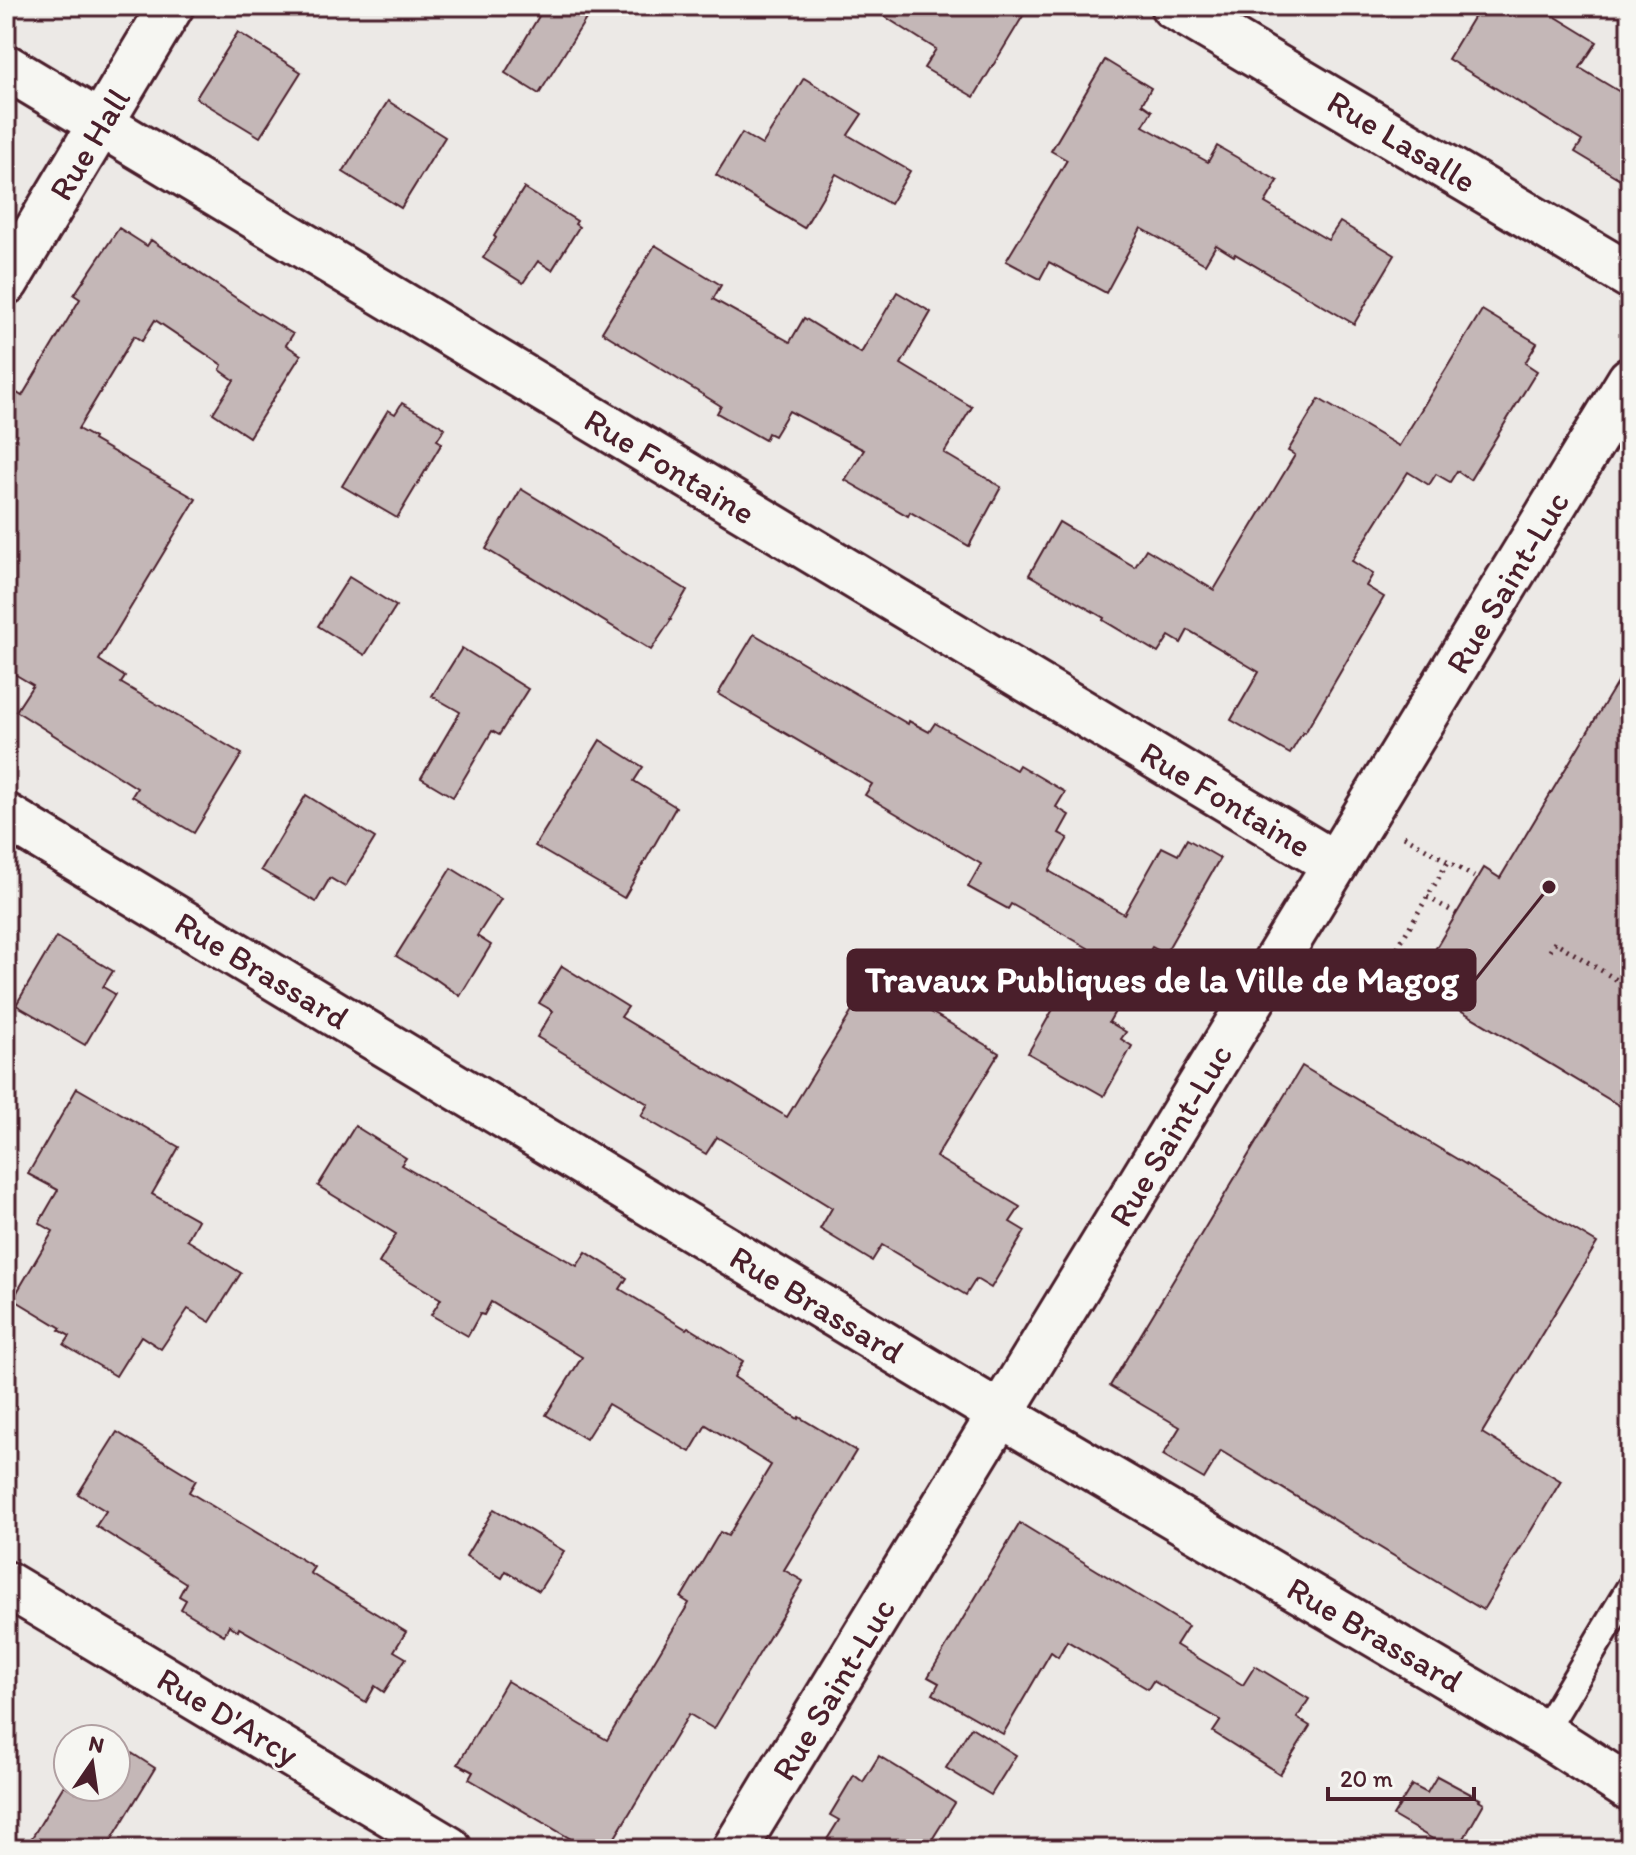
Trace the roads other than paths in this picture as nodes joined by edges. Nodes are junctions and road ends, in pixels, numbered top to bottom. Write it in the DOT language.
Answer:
graph roads {
  1 [pos="171,6"];
  2 [pos="1173,6"];
  3 [pos="6,67"];
  4 [pos="101,124"];
  5 [pos="1630,276"];
  6 [pos="6,282"];
  7 [pos="1630,380"];
  8 [pos="6,816"];
  9 [pos="1335,864"];
  10 [pos="1000,1414"];
  11 [pos="6,1584"];
  12 [pos="1630,1588"];
  13 [pos="1543,1733"];
  14 [pos="1630,1789"];
  15 [pos="449,1849"];
  16 [pos="735,1849"];
  1 -- 4 [label="street, Rue Hall"];
  2 -- 5 [label="street, Rue Lasalle"];
  3 -- 4 [label="street, Rue Fontaine"];
  4 -- 6 [label="street, Rue Hall"];
  4 -- 9 [label="street, Rue Fontaine"];
  7 -- 9 [label="street, Rue Saint-Luc"];
  8 -- 10 [label="street, Rue Brassard"];
  9 -- 10 [label="street, Rue Saint-Luc"];
  10 -- 13 [label="street, Rue Brassard"];
  10 -- 16 [label="street, Rue Saint-Luc"];
  11 -- 15 [label="street, Rue D'Arcy"];
  12 -- 13 [label="lane"];
  13 -- 14 [label="street, Rue Brassard"];
}
